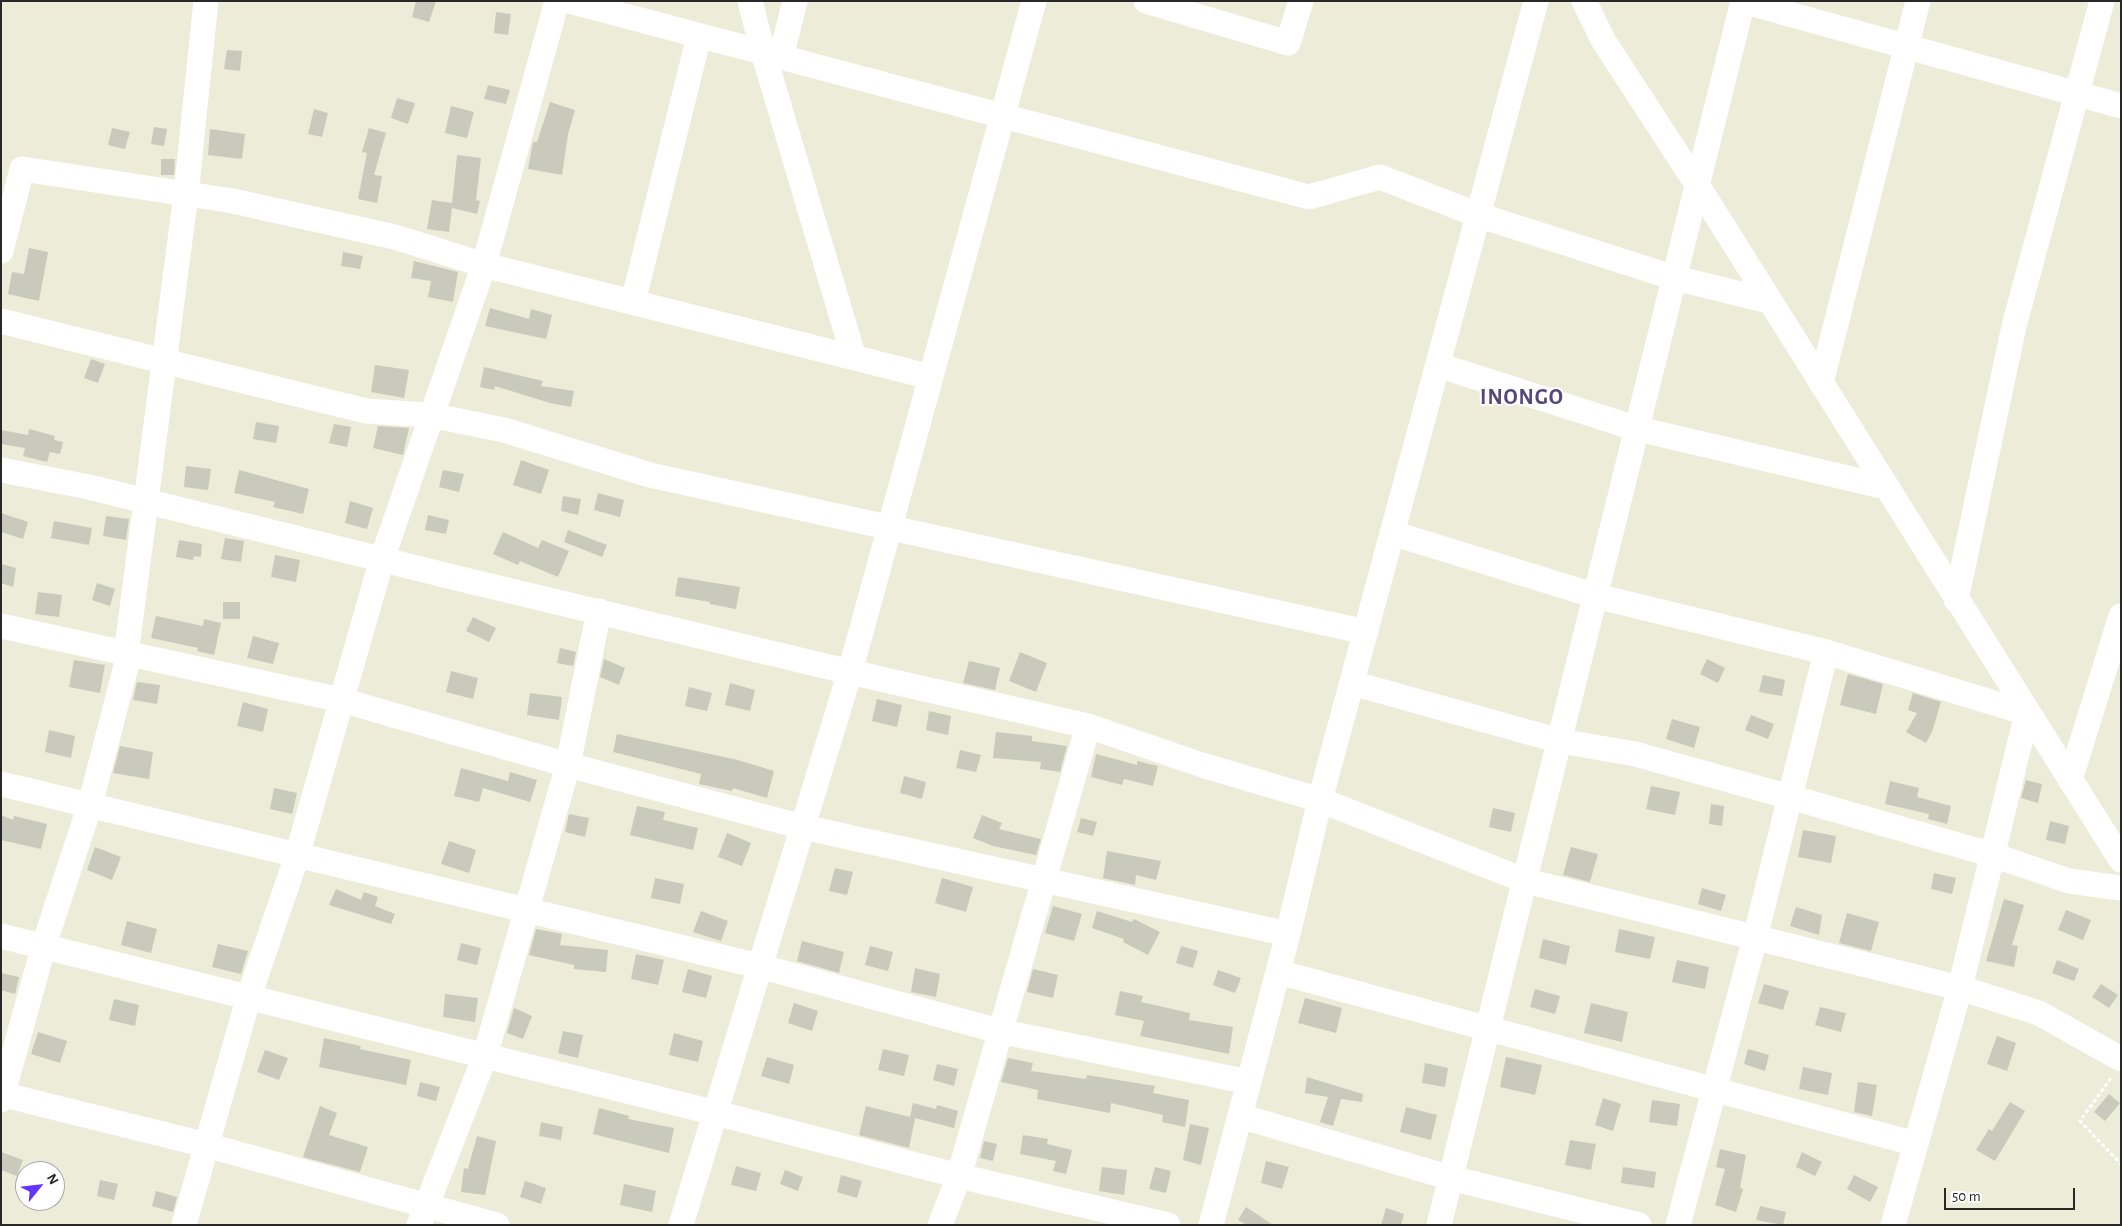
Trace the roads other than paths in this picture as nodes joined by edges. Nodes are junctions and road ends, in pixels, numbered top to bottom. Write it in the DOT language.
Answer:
graph roads {
  1 [pos="206,1"];
  2 [pos="556,1"];
  3 [pos="569,1"];
  4 [pos="750,1"];
  5 [pos="795,1"];
  6 [pos="1034,1"];
  7 [pos="1146,1"];
  8 [pos="1301,1"];
  9 [pos="1536,1"];
  10 [pos="1584,1"];
  11 [pos="1743,1"];
  12 [pos="1918,1"];
  13 [pos="2102,1"];
  14 [pos="699,36"];
  15 [pos="1907,45"];
  16 [pos="772,55"];
  17 [pos="2077,94"];
  18 [pos="2121,106"];
  19 [pos="1003,116"];
  20 [pos="1698,186"];
  21 [pos="186,194"];
  22 [pos="1478,215"];
  23 [pos="1,251"];
  24 [pos="484,265"];
  25 [pos="1675,278"];
  26 [pos="1769,301"];
  27 [pos="633,302"];
  28 [pos="1,321"];
  29 [pos="854,358"];
  30 [pos="162,361"];
  31 [pos="1438,365"];
  32 [pos="931,377"];
  33 [pos="1820,382"];
  34 [pos="430,415"];
  35 [pos="1638,429"];
  36 [pos="1,470"];
  37 [pos="1886,488"];
  38 [pos="147,501"];
  39 [pos="890,526"];
  40 [pos="1392,533"];
  41 [pos="382,558"];
  42 [pos="1596,596"];
  43 [pos="1956,600"];
  44 [pos="599,611"];
  45 [pos="2121,616"];
  46 [pos="1,626"];
  47 [pos="1366,632"];
  48 [pos="1826,652"];
  49 [pos="127,655"];
  50 [pos="850,672"];
  51 [pos="1352,683"];
  52 [pos="341,700"];
  53 [pos="2027,713"];
  54 [pos="1088,726"];
  55 [pos="1560,741"];
  56 [pos="568,765"];
  57 [pos="2070,780"];
  58 [pos="1,784"];
  59 [pos="1790,797"];
  60 [pos="1320,800"];
  61 [pos="90,805"];
  62 [pos="804,827"];
  63 [pos="1993,855"];
  64 [pos="297,856"];
  65 [pos="2121,860"];
  66 [pos="1043,878"];
  67 [pos="1526,881"];
  68 [pos="2121,888"];
  69 [pos="526,910"];
  70 [pos="1288,934"];
  71 [pos="1,936"];
  72 [pos="1756,938"];
  73 [pos="44,945"];
  74 [pos="760,966"];
  75 [pos="1278,972"];
  76 [pos="1960,988"];
  77 [pos="249,996"];
  78 [pos="1488,1030"];
  79 [pos="998,1031"];
  80 [pos="485,1056"];
  81 [pos="2118,1066"];
  82 [pos="1249,1082"];
  83 [pos="1714,1091"];
  84 [pos="2,1096"];
  85 [pos="716,1113"];
  86 [pos="1240,1116"];
  87 [pos="1916,1144"];
  88 [pos="206,1145"];
  89 [pos="959,1176"];
  90 [pos="1451,1178"];
  91 [pos="422,1215"];
  92 [pos="184,1225"];
  93 [pos="497,1225"];
  94 [pos="681,1225"];
  95 [pos="940,1225"];
  96 [pos="1168,1225"];
  97 [pos="1211,1225"];
  98 [pos="1439,1225"];
  99 [pos="1639,1225"];
  100 [pos="1678,1225"];
  101 [pos="1893,1225"];
  1 -- 21 [label="street"];
  2 -- 24 [label="street"];
  3 -- 14 [label="street"];
  4 -- 16 [label="street"];
  5 -- 16 [label="street"];
  6 -- 19 [label="street"];
  7 -- 8 [label="street"];
  9 -- 22 [label="street"];
  10 -- 20 [label="street"];
  11 -- 15 [label="street"];
  11 -- 20 [label="street"];
  12 -- 15 [label="street"];
  13 -- 17 [label="street"];
  14 -- 16 [label="street"];
  14 -- 27 [label="street"];
  15 -- 17 [label="street"];
  15 -- 33 [label="street"];
  16 -- 19 [label="street"];
  16 -- 29 [label="street"];
  17 -- 18 [label="street"];
  17 -- 43 [label="street"];
  19 -- 22 [label="street"];
  19 -- 32 [label="street"];
  20 -- 25 [label="street"];
  20 -- 26 [label="street"];
  21 -- 23 [label="street"];
  21 -- 24 [label="street"];
  21 -- 30 [label="street"];
  22 -- 25 [label="street"];
  22 -- 31 [label="street"];
  24 -- 27 [label="street"];
  24 -- 34 [label="street"];
  25 -- 26 [label="street"];
  25 -- 35 [label="street"];
  26 -- 33 [label="street"];
  27 -- 29 [label="street"];
  28 -- 30 [label="street"];
  29 -- 32 [label="street"];
  30 -- 34 [label="street"];
  30 -- 38 [label="street"];
  31 -- 35 [label="street"];
  31 -- 40 [label="street"];
  32 -- 39 [label="street"];
  33 -- 37 [label="street"];
  34 -- 39 [label="street"];
  34 -- 41 [label="street"];
  35 -- 37 [label="street"];
  35 -- 42 [label="street"];
  36 -- 38 [label="street"];
  37 -- 43 [label="street"];
  38 -- 41 [label="street"];
  38 -- 49 [label="street"];
  39 -- 47 [label="street"];
  39 -- 50 [label="street"];
  40 -- 42 [label="street"];
  40 -- 47 [label="street"];
  41 -- 44 [label="street"];
  41 -- 52 [label="street"];
  42 -- 48 [label="street"];
  42 -- 55 [label="street"];
  43 -- 53 [label="street"];
  44 -- 50 [label="street"];
  44 -- 56 [label="street"];
  45 -- 57 [label="street"];
  46 -- 49 [label="street"];
  47 -- 51 [label="street"];
  48 -- 53 [label="street"];
  48 -- 59 [label="street"];
  49 -- 52 [label="street"];
  49 -- 61 [label="street"];
  50 -- 54 [label="street"];
  50 -- 62 [label="street"];
  51 -- 55 [label="street"];
  51 -- 60 [label="street"];
  52 -- 56 [label="street"];
  52 -- 64 [label="street"];
  53 -- 57 [label="street"];
  53 -- 63 [label="street"];
  54 -- 60 [label="street"];
  54 -- 66 [label="street"];
  55 -- 59 [label="street"];
  55 -- 67 [label="street"];
  56 -- 62 [label="street"];
  56 -- 69 [label="street"];
  57 -- 65 [label="street"];
  58 -- 61 [label="street"];
  59 -- 63 [label="street"];
  59 -- 72 [label="street"];
  60 -- 67 [label="street"];
  60 -- 70 [label="street"];
  61 -- 64 [label="street"];
  61 -- 73 [label="street"];
  62 -- 66 [label="street"];
  62 -- 74 [label="street"];
  63 -- 68 [label="street"];
  63 -- 76 [label="street"];
  64 -- 69 [label="street"];
  64 -- 77 [label="street"];
  66 -- 70 [label="street"];
  66 -- 79 [label="street"];
  67 -- 72 [label="street"];
  67 -- 78 [label="street"];
  69 -- 74 [label="street"];
  69 -- 80 [label="street"];
  70 -- 75 [label="street"];
  71 -- 73 [label="street"];
  72 -- 76 [label="street"];
  72 -- 83 [label="street"];
  73 -- 77 [label="street"];
  73 -- 84 [label="street"];
  74 -- 79 [label="street"];
  74 -- 85 [label="street"];
  75 -- 78 [label="street"];
  75 -- 82 [label="street"];
  76 -- 81 [label="street"];
  76 -- 87 [label="street"];
  77 -- 80 [label="street"];
  77 -- 88 [label="street"];
  78 -- 83 [label="street"];
  78 -- 90 [label="street"];
  79 -- 82 [label="street"];
  79 -- 89 [label="street"];
  80 -- 85 [label="street"];
  80 -- 91 [label="street"];
  82 -- 86 [label="street"];
  83 -- 87 [label="street"];
  83 -- 100 [label="street"];
  84 -- 88 [label="street"];
  85 -- 89 [label="street"];
  85 -- 94 [label="street"];
  86 -- 90 [label="street"];
  86 -- 97 [label="street"];
  87 -- 101 [label="street"];
  88 -- 91 [label="street"];
  88 -- 92 [label="street"];
  89 -- 95 [label="street"];
  89 -- 96 [label="street"];
  90 -- 98 [label="street"];
  90 -- 99 [label="street"];
  91 -- 93 [label="street"];
}
